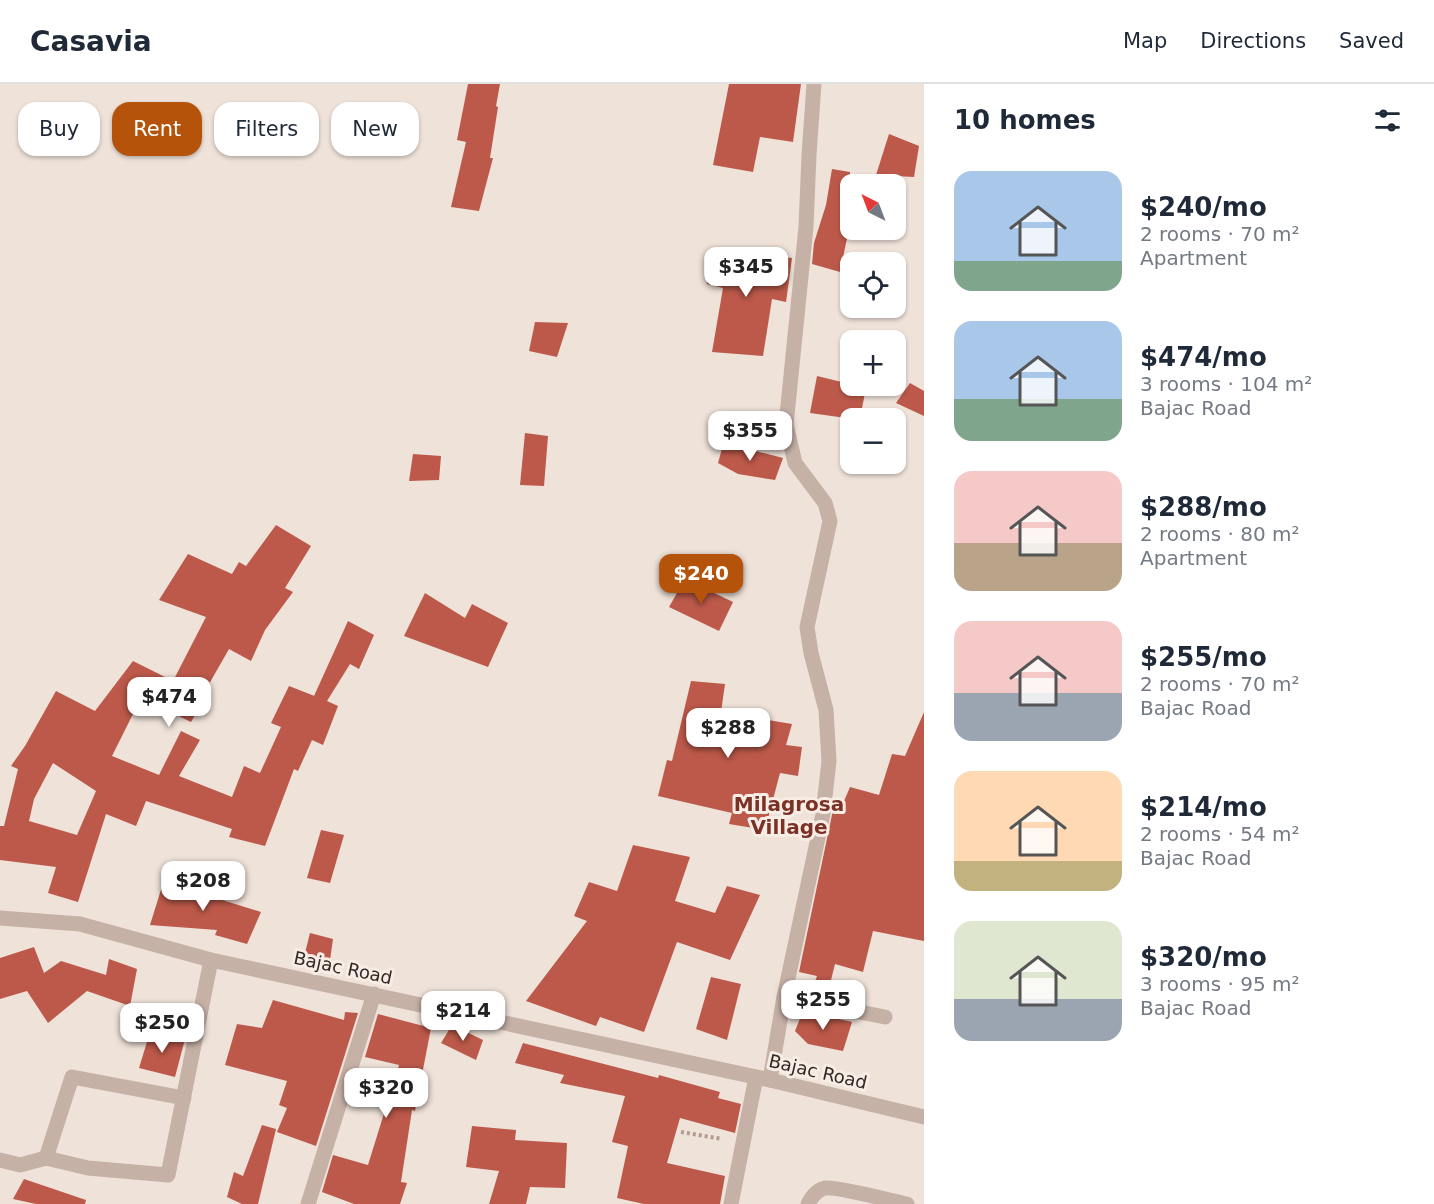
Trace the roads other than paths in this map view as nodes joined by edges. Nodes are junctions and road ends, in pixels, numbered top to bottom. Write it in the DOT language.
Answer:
graph roads {
  1 [pos="814,84"];
  2 [pos="0,918"];
  3 [pos="211,960"];
  4 [pos="374,994"];
  5 [pos="784,997"];
  6 [pos="885,1017"];
  7 [pos="763,1078"];
  8 [pos="184,1098"];
  9 [pos="924,1117"];
  10 [pos="46,1158"];
  11 [pos="0,1160"];
  12 [pos="308,1204"];
  13 [pos="731,1204"];
  14 [pos="808,1204"];
  15 [pos="907,1204"];
  1 -- 5 [label="street"];
  2 -- 3 [label="street, Bajac Road"];
  3 -- 4 [label="street, Bajac Road"];
  3 -- 8 [label="street"];
  4 -- 7 [label="street, Bajac Road"];
  4 -- 12 [label="street"];
  5 -- 6 [label="street"];
  5 -- 7 [label="street"];
  7 -- 9 [label="street, Bajac Road"];
  7 -- 13 [label="street"];
  8 -- 10 [label="street"];
  8 -- 10 [label="street"];
  10 -- 11 [label="street"];
  14 -- 15 [label="street"];
}
